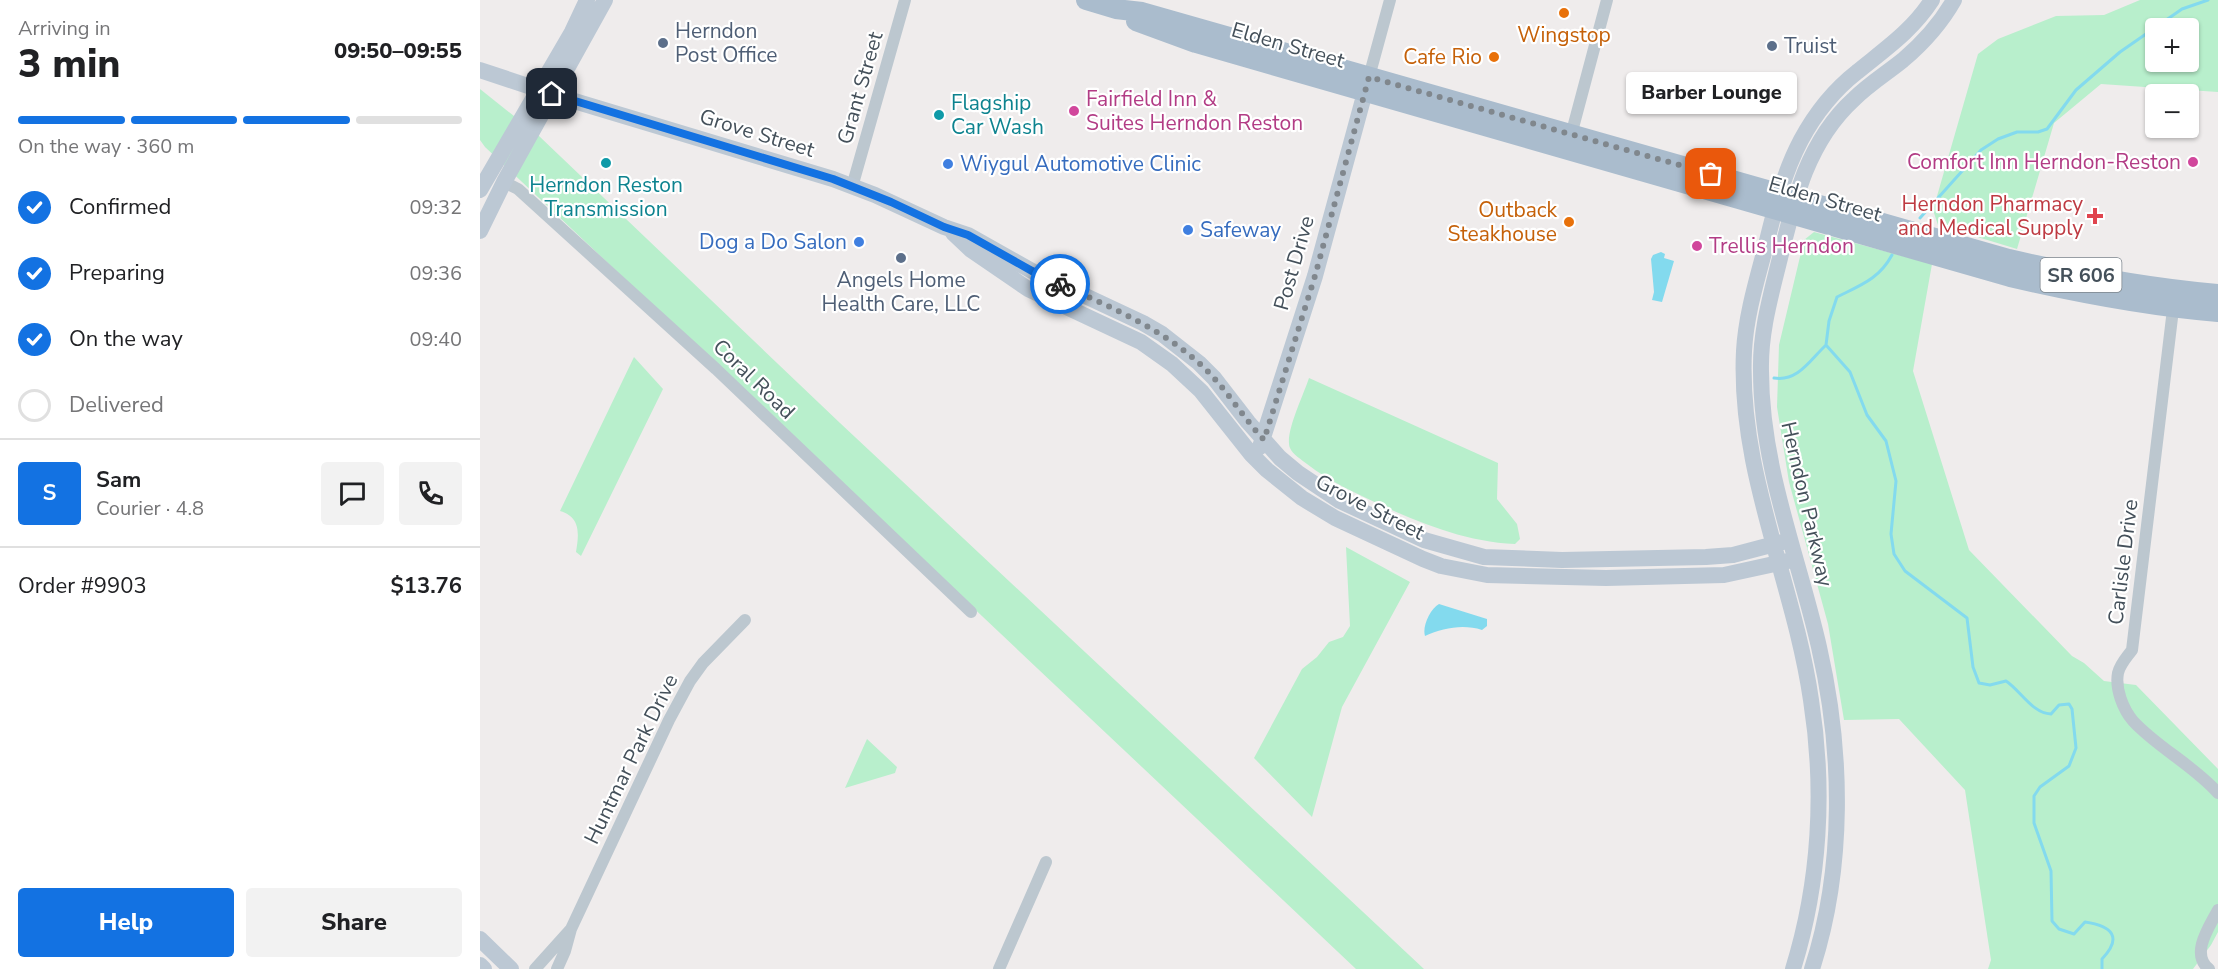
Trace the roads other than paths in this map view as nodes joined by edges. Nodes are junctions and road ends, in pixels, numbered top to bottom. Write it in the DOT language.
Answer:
graph roads {
  1 [pos="587,0"];
  2 [pos="605,0"];
  3 [pos="905,0"];
  4 [pos="1086,0"];
  5 [pos="1390,0"];
  6 [pos="1607,0"];
  7 [pos="1932,0"];
  8 [pos="1954,0"];
  9 [pos="480,70"];
  10 [pos="1367,85"];
  11 [pos="545,92"];
  12 [pos="1569,142"];
  13 [pos="504,182"];
  14 [pos="852,187"];
  15 [pos="480,190"];
  16 [pos="1786,204"];
  17 [pos="944,227"];
  18 [pos="480,231"];
  19 [pos="2218,294"];
  20 [pos="2175,299"];
  21 [pos="2218,312"];
  22 [pos="1264,440"];
  23 [pos="1255,459"];
  24 [pos="1790,540"];
  25 [pos="1773,545"];
  26 [pos="1795,560"];
  27 [pos="1778,564"];
  28 [pos="971,612"];
  29 [pos="746,620"];
  30 [pos="2218,793"];
  31 [pos="1046,862"];
  32 [pos="2218,910"];
  33 [pos="571,928"];
  34 [pos="480,939"];
  35 [pos="480,965"];
  36 [pos="484,969"];
  37 [pos="511,969"];
  38 [pos="535,969"];
  39 [pos="556,969"];
  40 [pos="999,969"];
  41 [pos="1793,969"];
  42 [pos="1812,969"];
  43 [pos="2209,969"];
  1 -- 11 [label="street"];
  2 -- 11 [label="street"];
  3 -- 14 [label="street, Grant Street"];
  4 -- 10 [label="main road, Elden Street"];
  5 -- 10 [label="street"];
  6 -- 12 [label="street"];
  7 -- 16 [label="street, Herndon Parkway"];
  8 -- 16 [label="street, Herndon Parkway"];
  9 -- 11 [label="street, Grove Street"];
  10 -- 12 [label="main road, Elden Street"];
  10 -- 22 [label="street, Post Drive"];
  11 -- 13 [label="street"];
  11 -- 14 [label="street, Grove Street"];
  11 -- 15 [label="street"];
  12 -- 16 [label="main road, Elden Street"];
  13 -- 18 [label="street"];
  13 -- 28 [label="street, Coral Road"];
  14 -- 17 [label="street, Grove Street"];
  16 -- 20 [label="main road, Elden Street / SR 606"];
  16 -- 24 [label="street, Herndon Parkway"];
  16 -- 25 [label="street, Herndon Parkway"];
  17 -- 22 [label="street, Grove Street"];
  17 -- 23 [label="street, Grove Street"];
  19 -- 20 [label="main road, Elden Street / SR 606"];
  20 -- 21 [label="main road, Elden Street / SR 606"];
  20 -- 30 [label="street, Carlisle Drive"];
  22 -- 23 [label="street, Post Drive"];
  22 -- 25 [label="street, Grove Street"];
  23 -- 27 [label="street, Grove Street"];
  24 -- 25 [label="street, Grove Street"];
  24 -- 26 [label="street, Herndon Parkway"];
  25 -- 27 [label="street, Herndon Parkway"];
  26 -- 27 [label="street, Grove Street"];
  26 -- 42 [label="street, Herndon Parkway"];
  27 -- 41 [label="street, Herndon Parkway"];
  29 -- 33 [label="street, Huntmar Park Drive"];
  31 -- 40 [label="street"];
  32 -- 43 [label="street"];
  33 -- 38 [label="street, Huntmar Park Drive"];
  33 -- 39 [label="street, Huntmar Park Drive"];
  34 -- 37 [label="street"];
  35 -- 36 [label="street"];
}
